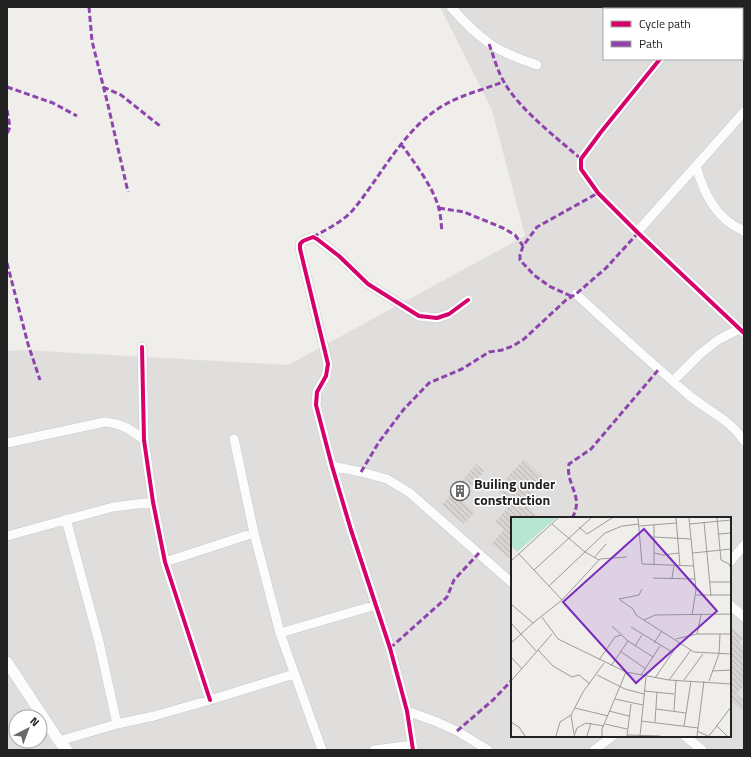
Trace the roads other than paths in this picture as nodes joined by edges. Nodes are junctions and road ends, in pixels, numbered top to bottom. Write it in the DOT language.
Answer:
graph roads {
  1 [pos="451,7"];
  2 [pos="659,60"];
  3 [pos="536,65"];
  4 [pos="744,112"];
  5 [pos="696,166"];
  6 [pos="744,231"];
  7 [pos="637,232"];
  8 [pos="576,294"];
  9 [pos="468,300"];
  10 [pos="742,331"];
  11 [pos="142,347"];
  12 [pos="673,381"];
  13 [pos="234,439"];
  14 [pos="144,440"];
  15 [pos="744,441"];
  16 [pos="7,443"];
  17 [pos="332,466"];
  18 [pos="153,502"];
  19 [pos="66,519"];
  20 [pos="254,533"];
  21 [pos="7,536"];
  22 [pos="744,545"];
  23 [pos="731,561"];
  24 [pos="165,562"];
  25 [pos="511,582"];
  26 [pos="376,605"];
  27 [pos="731,606"];
  28 [pos="744,617"];
  29 [pos="280,633"];
  30 [pos="7,662"];
  31 [pos="294,674"];
  32 [pos="210,700"];
  33 [pos="406,711"];
  34 [pos="117,724"];
  35 [pos="612,737"];
  36 [pos="686,737"];
  37 [pos="60,741"];
  38 [pos="413,747"];
  39 [pos="68,750"];
  40 [pos="322,750"];
  41 [pos="374,750"];
  42 [pos="488,750"];
  43 [pos="594,750"];
  44 [pos="702,750"];
  1 -- 3 [label="street"];
  2 -- 7 [label="street"];
  4 -- 5 [label="street"];
  5 -- 6 [label="street"];
  5 -- 7 [label="street"];
  7 -- 10 [label="street"];
  8 -- 12 [label="street"];
  9 -- 17 [label="street"];
  10 -- 12 [label="street"];
  11 -- 14 [label="street"];
  12 -- 15 [label="street"];
  13 -- 20 [label="street"];
  14 -- 16 [label="street"];
  14 -- 18 [label="street"];
  17 -- 25 [label="street"];
  17 -- 26 [label="street"];
  18 -- 19 [label="street"];
  18 -- 24 [label="street"];
  19 -- 21 [label="street"];
  19 -- 34 [label="street"];
  20 -- 24 [label="street"];
  20 -- 29 [label="street"];
  22 -- 23 [label="street"];
  24 -- 32 [label="street"];
  26 -- 29 [label="street"];
  26 -- 33 [label="street"];
  27 -- 28 [label="street"];
  29 -- 31 [label="street"];
  30 -- 37 [label="street"];
  31 -- 32 [label="street"];
  31 -- 40 [label="street"];
  32 -- 34 [label="street"];
  33 -- 38 [label="street"];
  33 -- 42 [label="street"];
  34 -- 37 [label="street"];
  35 -- 43 [label="street"];
  36 -- 44 [label="street"];
  37 -- 39 [label="street"];
  38 -- 41 [label="street"];
}
